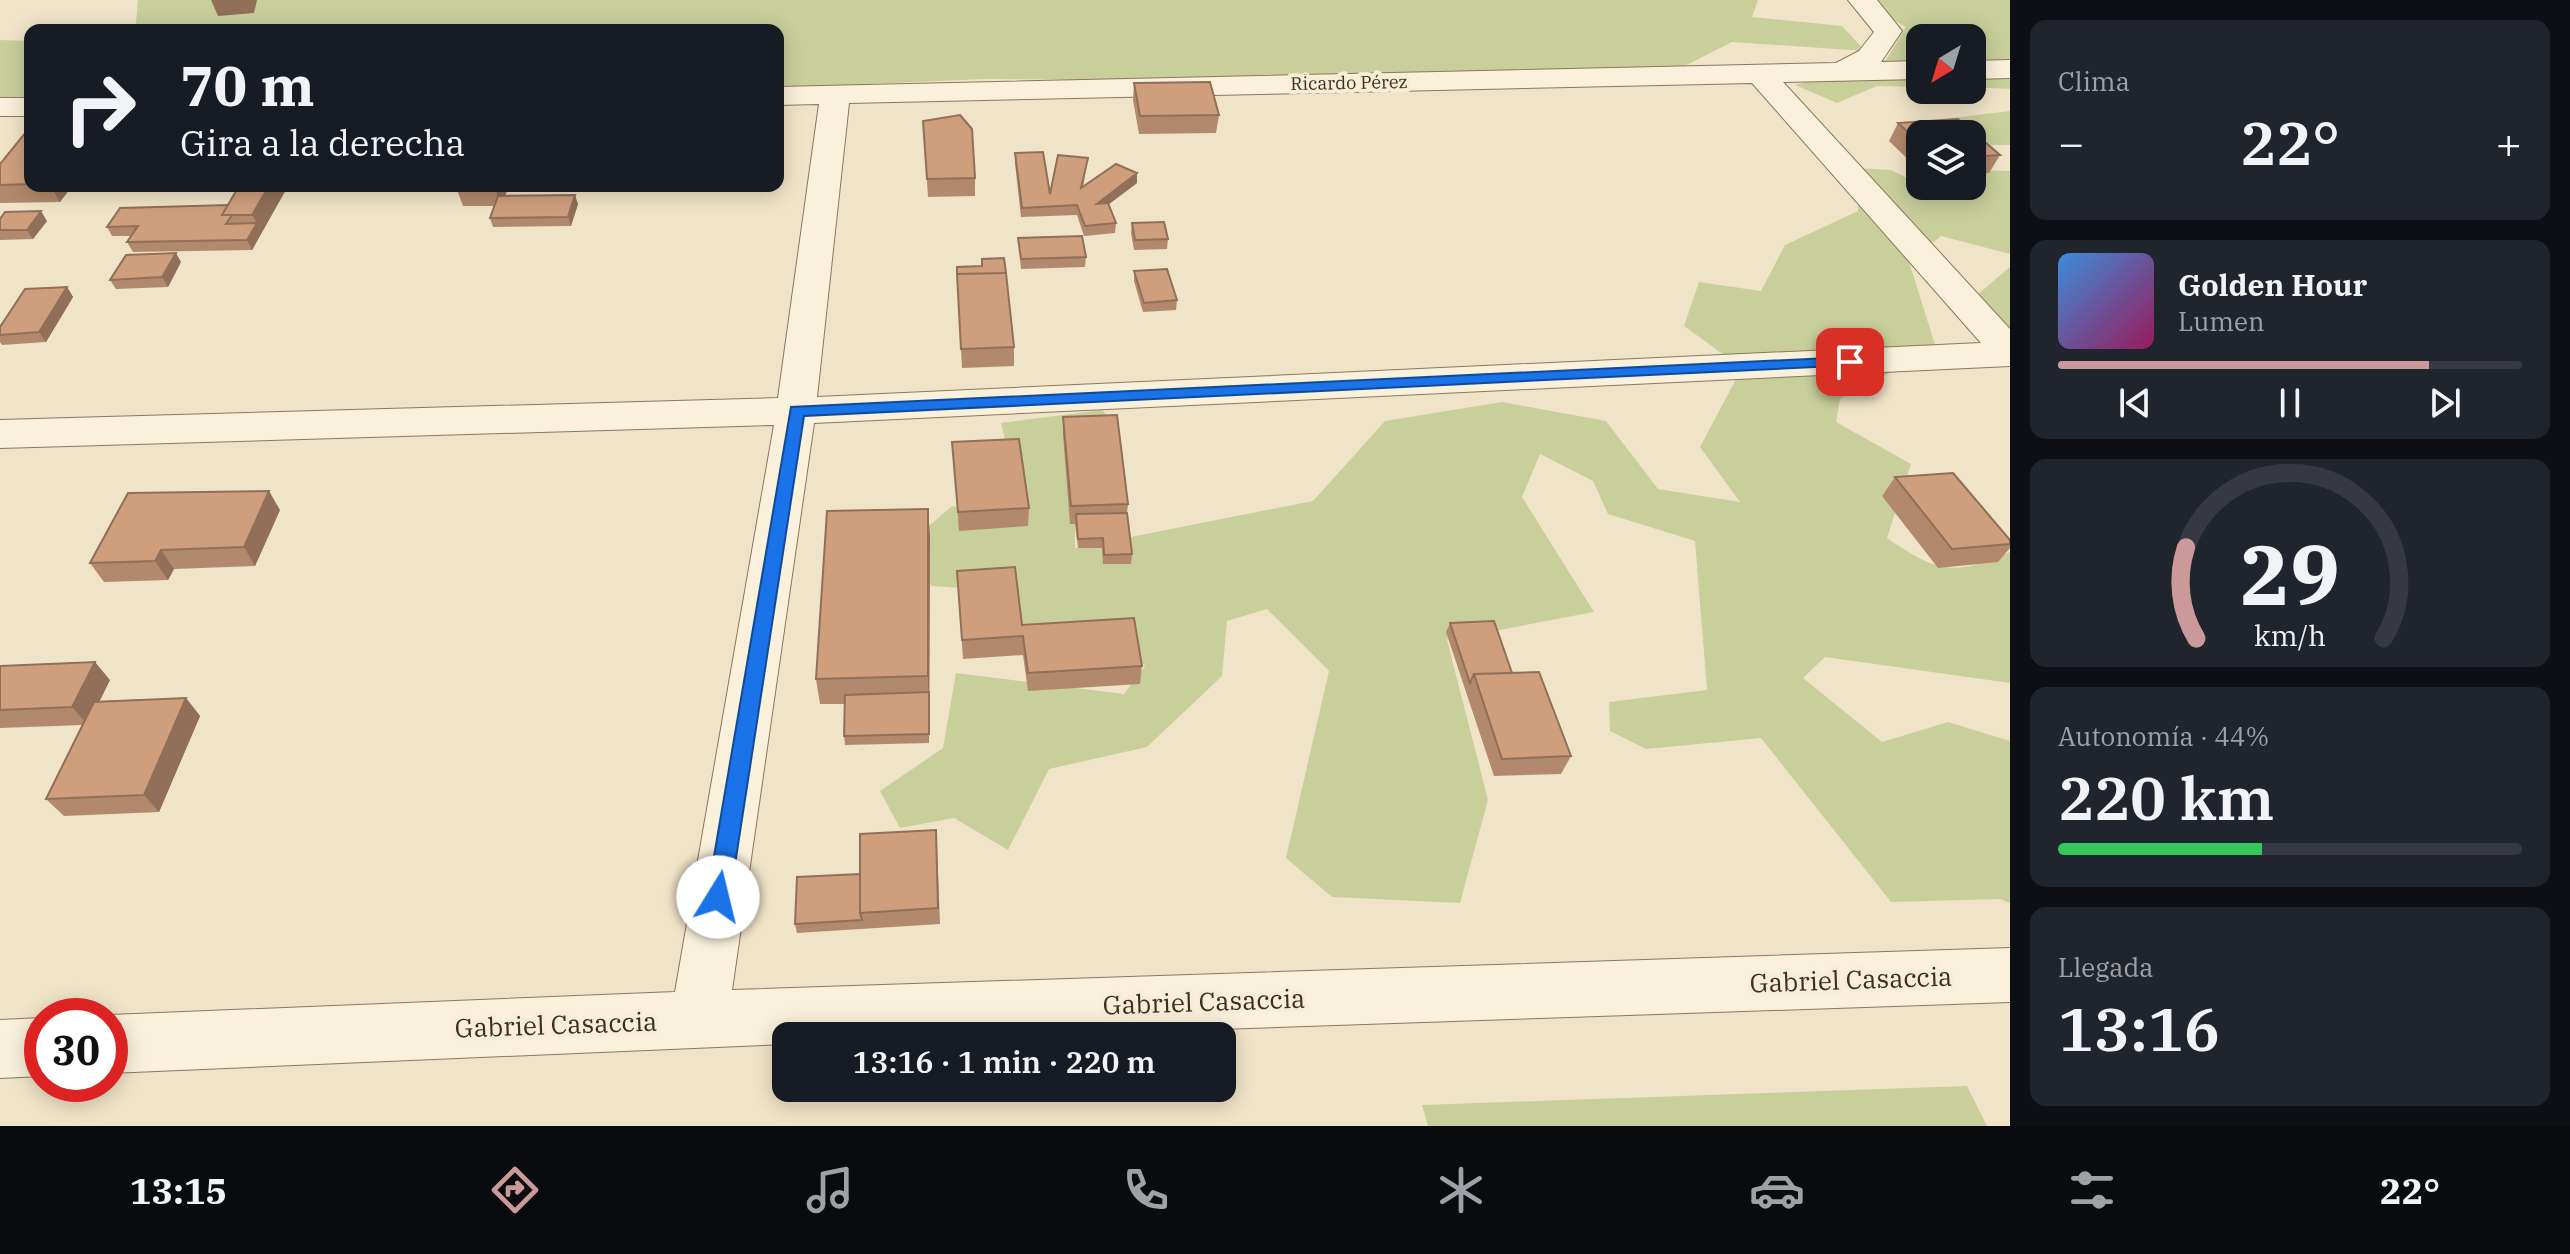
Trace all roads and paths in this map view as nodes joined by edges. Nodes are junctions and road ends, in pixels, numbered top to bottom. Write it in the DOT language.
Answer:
graph roads {
  1 [pos="1862,0"];
  2 [pos="2010,69"];
  3 [pos="1906,70"];
  4 [pos="1986,70"];
  5 [pos="1840,72"];
  6 [pos="1759,73"];
  7 [pos="835,95"];
  8 [pos="784,96"];
  9 [pos="0,107"];
  10 [pos="24,107"];
  11 [pos="2010,353"];
  12 [pos="796,411"];
  13 [pos="0,434"];
  14 [pos="2010,975"];
  15 [pos="699,1019"];
  16 [pos="128,1043"];
  17 [pos="24,1048"];
  18 [pos="0,1049"];
  1 -- 5 [label="street"];
  2 -- 4 [label="street"];
  3 -- 5 [label="street, Ricardo Pérez"];
  5 -- 6 [label="street, Ricardo Pérez"];
  6 -- 7 [label="street, Ricardo Pérez"];
  6 -- 11 [label="street"];
  7 -- 8 [label="street, Ricardo Pérez"];
  7 -- 12 [label="street"];
  9 -- 10 [label="street"];
  11 -- 12 [label="street"];
  12 -- 13 [label="street"];
  12 -- 15 [label="street"];
  14 -- 15 [label="street, Gabriel Casaccia"];
  15 -- 16 [label="street, Gabriel Casaccia"];
  17 -- 18 [label="street"];
}
